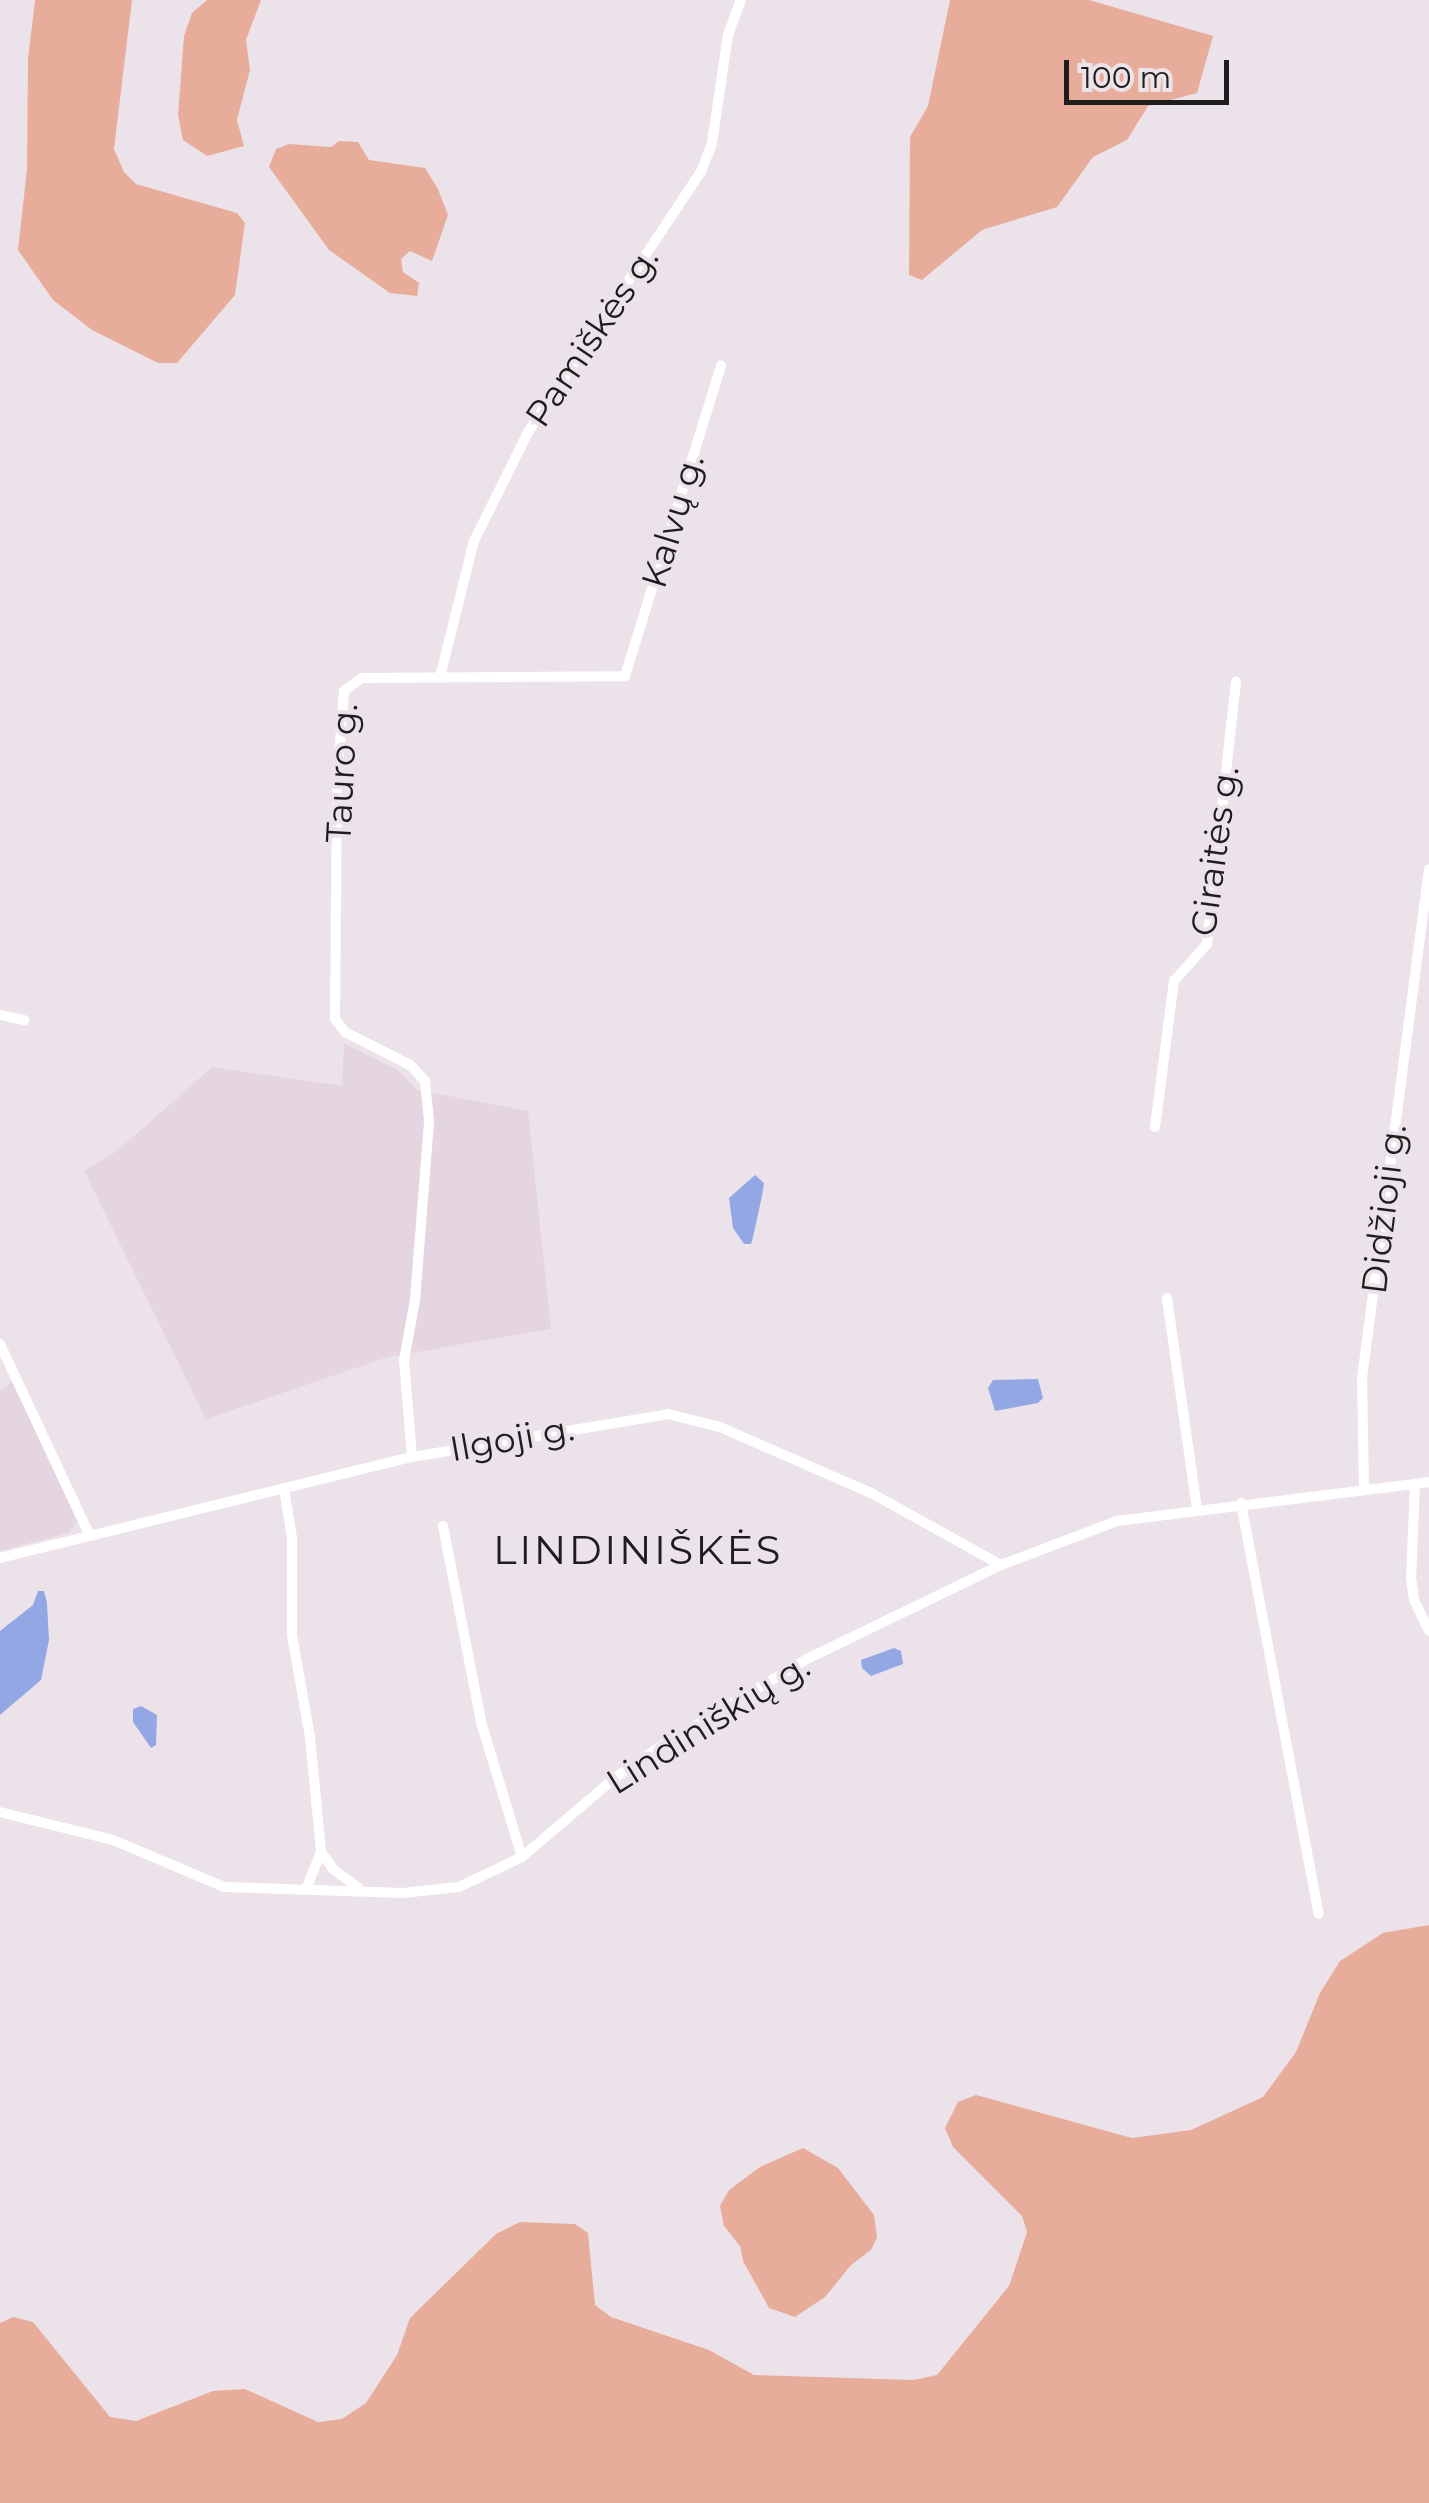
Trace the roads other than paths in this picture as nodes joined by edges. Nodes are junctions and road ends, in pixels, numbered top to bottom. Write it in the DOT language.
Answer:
graph roads {
  1 [pos="742,0"];
  2 [pos="721,366"];
  3 [pos="625,676"];
  4 [pos="440,678"];
  5 [pos="1236,682"];
  6 [pos="1429,869"];
  7 [pos="0,1015"];
  8 [pos="24,1020"];
  9 [pos="1155,1127"];
  10 [pos="1167,1298"];
  11 [pos="0,1344"];
  12 [pos="412,1457"];
  13 [pos="1429,1482"];
  14 [pos="1415,1484"];
  15 [pos="284,1488"];
  16 [pos="1364,1490"];
  17 [pos="1241,1502"];
  18 [pos="1197,1508"];
  19 [pos="443,1526"];
  20 [pos="90,1536"];
  21 [pos="0,1558"];
  22 [pos="1002,1565"];
  23 [pos="1429,1631"];
  24 [pos="0,1812"];
  25 [pos="321,1852"];
  26 [pos="522,1857"];
  27 [pos="359,1888"];
  28 [pos="306,1889"];
  29 [pos="1319,1914"];
  1 -- 4 [label="street, Pamiškės g."];
  2 -- 3 [label="street, Kalvų g."];
  3 -- 4 [label="street, Tauro g."];
  4 -- 12 [label="street, Tauro g."];
  5 -- 9 [label="street, Giraitės g."];
  6 -- 16 [label="street, Didžioji g."];
  7 -- 8 [label="street"];
  10 -- 18 [label="street"];
  11 -- 20 [label="street"];
  12 -- 15 [label="street, Ilgoji g."];
  12 -- 22 [label="street, Ilgoji g."];
  13 -- 14 [label="street, Lindiniškių g."];
  14 -- 16 [label="street, Lindiniškių g."];
  14 -- 23 [label="street"];
  15 -- 20 [label="street, Ilgoji g."];
  15 -- 25 [label="street"];
  16 -- 17 [label="street, Lindiniškių g."];
  17 -- 18 [label="street, Lindiniškių g."];
  17 -- 29 [label="street"];
  18 -- 22 [label="street, Lindiniškių g."];
  19 -- 26 [label="street"];
  20 -- 21 [label="street, Ilgoji g."];
  22 -- 26 [label="street, Lindiniškių g."];
  24 -- 28 [label="street, Lindiniškių g."];
  25 -- 27 [label="street"];
  25 -- 28 [label="street"];
  26 -- 27 [label="street, Lindiniškių g."];
  27 -- 28 [label="street, Lindiniškių g."];
}
